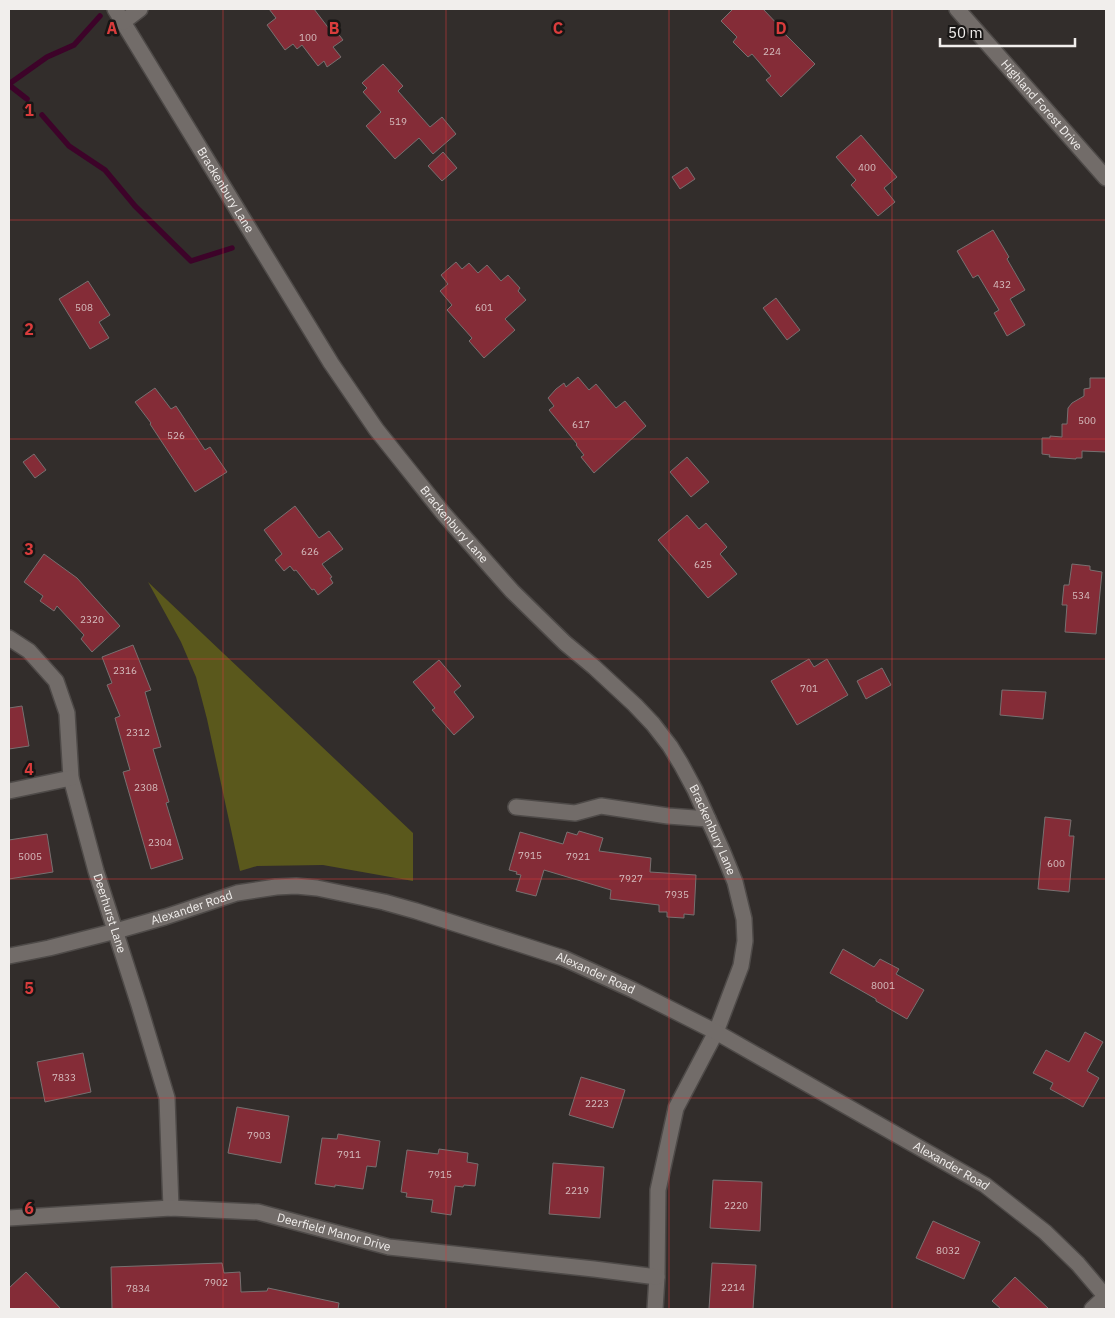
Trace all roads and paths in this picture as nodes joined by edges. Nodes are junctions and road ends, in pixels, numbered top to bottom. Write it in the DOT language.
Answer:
graph roads {
  1 [pos="115,9"];
  2 [pos="140,9"];
  3 [pos="957,9"];
  4 [pos="123,22"];
  5 [pos="1106,178"];
  6 [pos="9,638"];
  7 [pos="71,778"];
  8 [pos="9,790"];
  9 [pos="516,807"];
  10 [pos="708,819"];
  11 [pos="116,931"];
  12 [pos="9,956"];
  13 [pos="716,1032"];
  14 [pos="172,1208"];
  15 [pos="9,1218"];
  16 [pos="657,1278"];
  17 [pos="1106,1297"];
  18 [pos="655,1309"];
  19 [pos="1092,1309"];
  1 -- 4 [label="street, Brackenbury Lane"];
  2 -- 4 [label="street"];
  3 -- 5 [label="street, Highland Forest Drive"];
  4 -- 10 [label="street, Brackenbury Lane"];
  6 -- 7 [label="street, Deerhurst Lane"];
  7 -- 8 [label="street"];
  7 -- 11 [label="street, Deerhurst Lane"];
  9 -- 10 [label="street"];
  10 -- 13 [label="street, Brackenbury Lane"];
  11 -- 12 [label="street, Alexander Road"];
  11 -- 13 [label="street, Alexander Road"];
  11 -- 14 [label="street, Deerhurst Lane"];
  13 -- 16 [label="street, Brackenbury Lane"];
  13 -- 17 [label="street, Alexander Road"];
  14 -- 15 [label="street, Deerfield Manor Drive"];
  14 -- 16 [label="street, Deerfield Manor Drive"];
  16 -- 18 [label="street, Brackenbury Lane"];
  17 -- 19 [label="street"];
}
